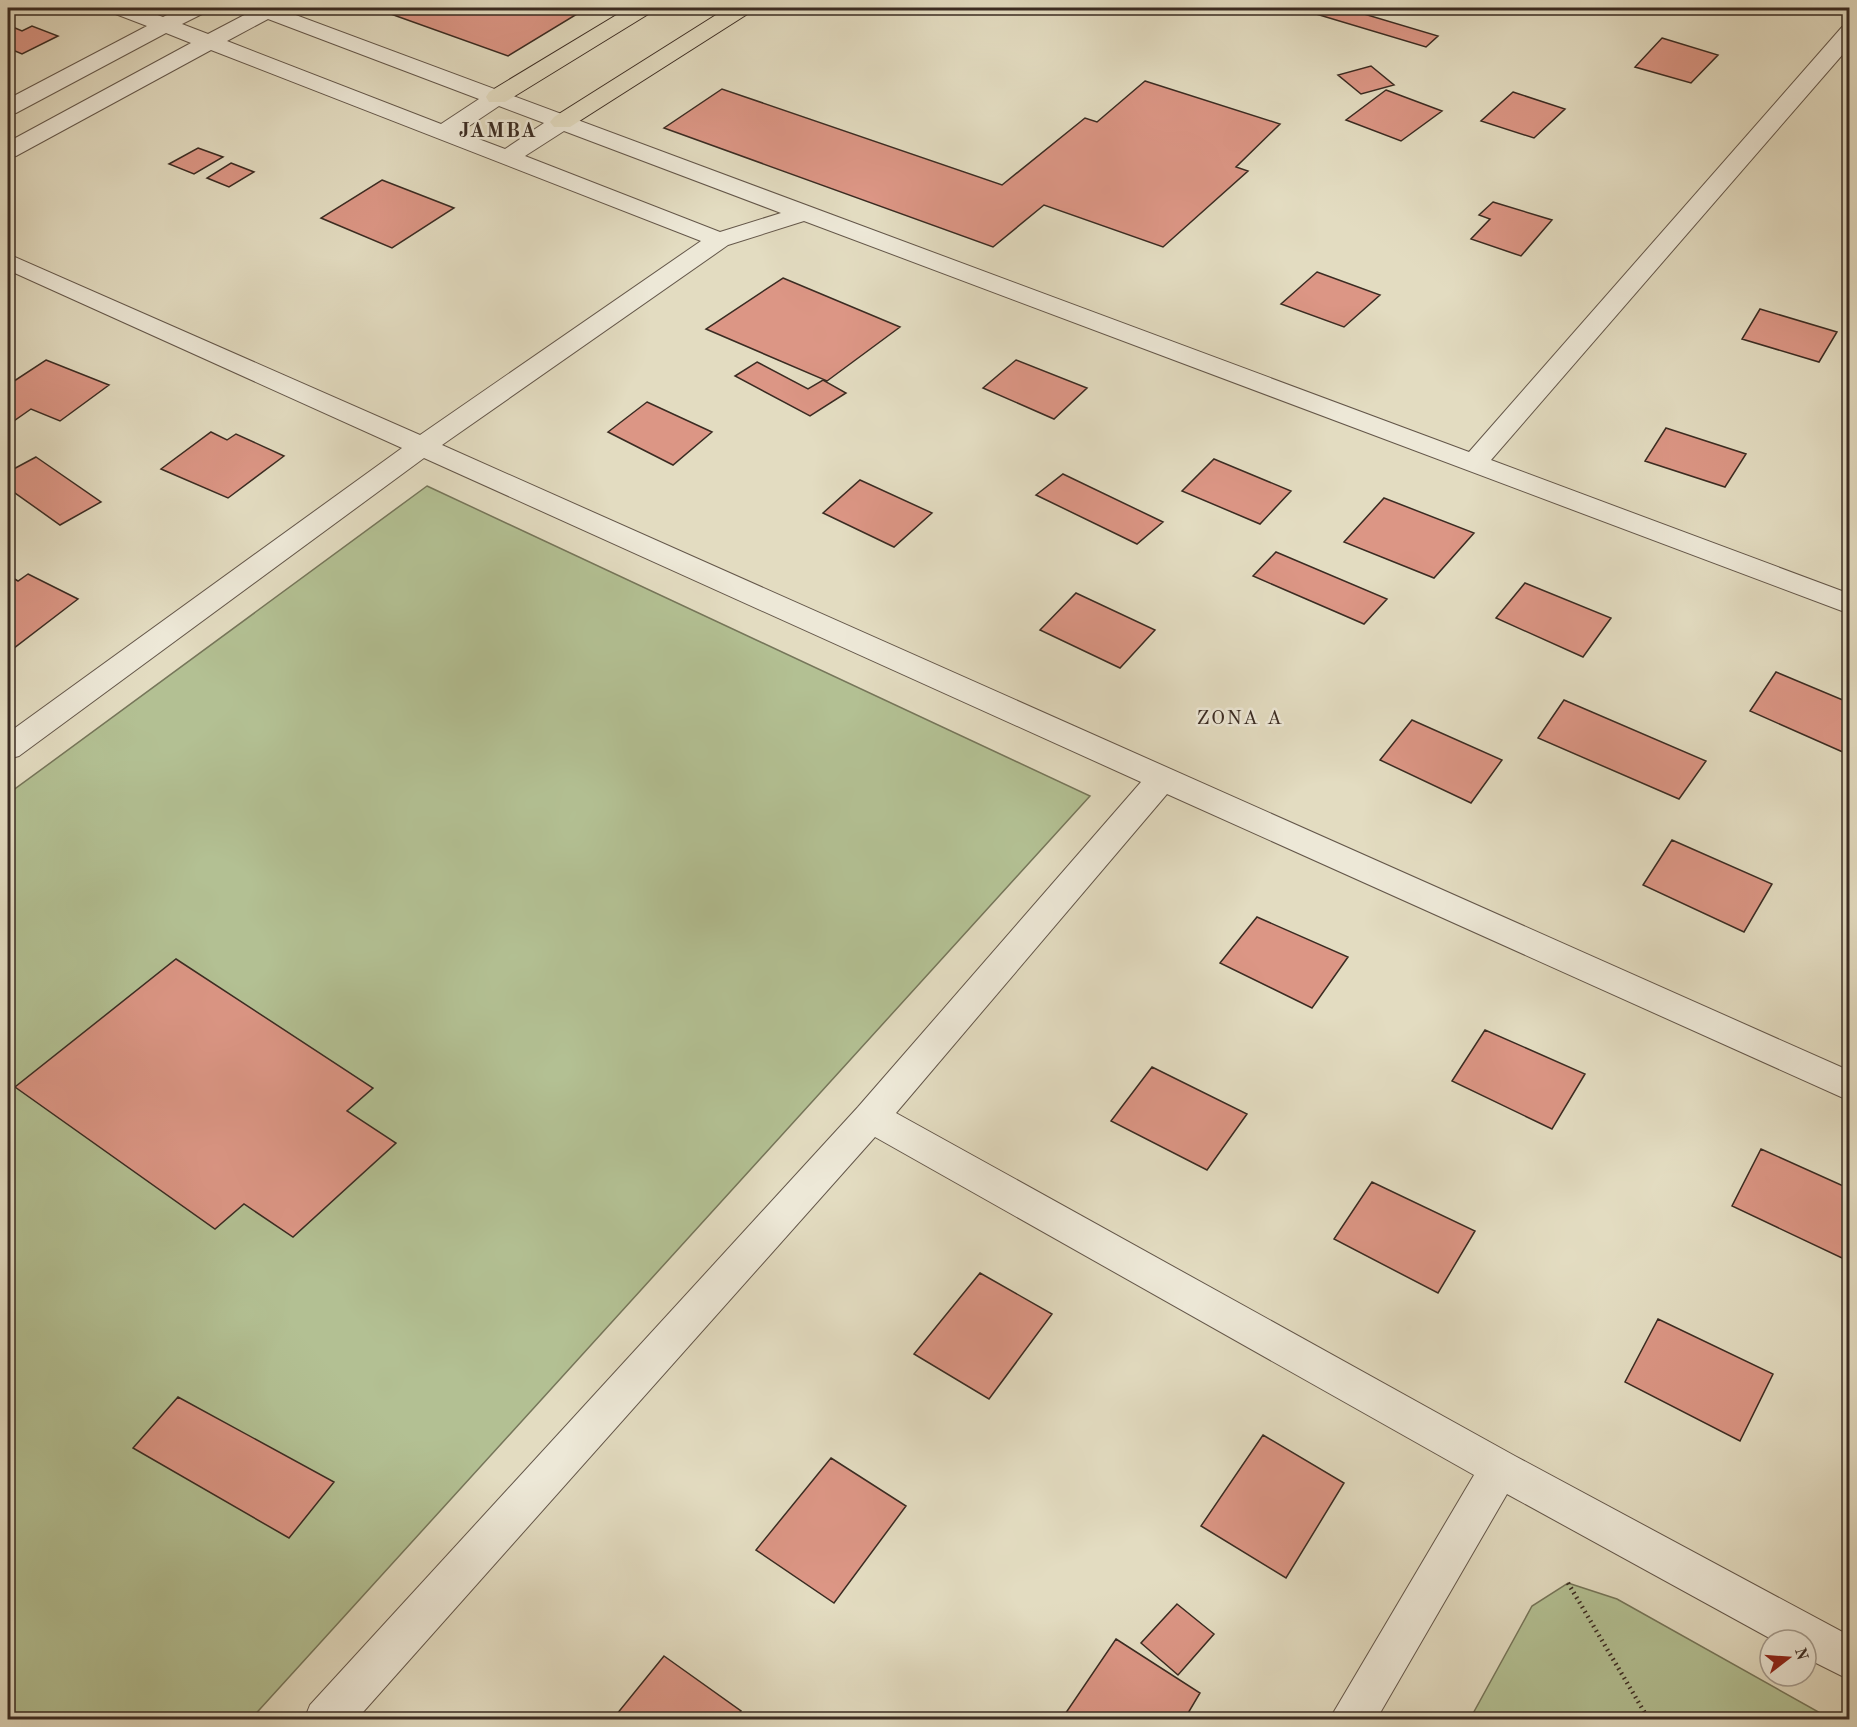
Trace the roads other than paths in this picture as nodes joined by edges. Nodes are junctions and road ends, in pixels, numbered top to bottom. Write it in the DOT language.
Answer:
graph roads {
  1 [pos="121,8"];
  2 [pos="196,8"];
  3 [pos="642,8"];
  4 [pos="741,8"];
  5 [pos="262,9"];
  6 [pos="164,25"];
  7 [pos="1850,32"];
  8 [pos="209,42"];
  9 [pos="497,98"];
  10 [pos="8,108"];
  11 [pos="562,122"];
  12 [pos="441,134"];
  13 [pos="8,151"];
  14 [pos="505,159"];
  15 [pos="806,213"];
  16 [pos="719,240"];
  17 [pos="8,261"];
  18 [pos="422,447"];
  19 [pos="1473,464"];
  20 [pos="1850,605"];
  21 [pos="8,748"];
  22 [pos="1162,779"];
  23 [pos="1850,1087"];
  24 [pos="871,1117"];
  25 [pos="1500,1469"];
  26 [pos="1850,1659"];
  27 [pos="326,1719"];
  28 [pos="1350,1719"];
  1 -- 6 [label="street"];
  2 -- 6 [label="street"];
  3 -- 9 [label="main road"];
  4 -- 11 [label="main road"];
  5 -- 8 [label="street"];
  5 -- 9 [label="street"];
  6 -- 8 [label="street"];
  6 -- 10 [label="street"];
  7 -- 19 [label="street"];
  8 -- 12 [label="street"];
  8 -- 13 [label="street"];
  9 -- 11 [label="street"];
  9 -- 12 [label="street"];
  11 -- 14 [label="street"];
  11 -- 15 [label="street"];
  12 -- 14 [label="street"];
  14 -- 16 [label="street"];
  15 -- 16 [label="street"];
  15 -- 19 [label="street"];
  16 -- 18 [label="street"];
  17 -- 18 [label="street"];
  18 -- 21 [label="street"];
  18 -- 22 [label="street"];
  19 -- 20 [label="street"];
  22 -- 23 [label="street"];
  22 -- 24 [label="street"];
  24 -- 25 [label="street"];
  24 -- 27 [label="street"];
  25 -- 26 [label="street"];
  25 -- 28 [label="street"];
}
